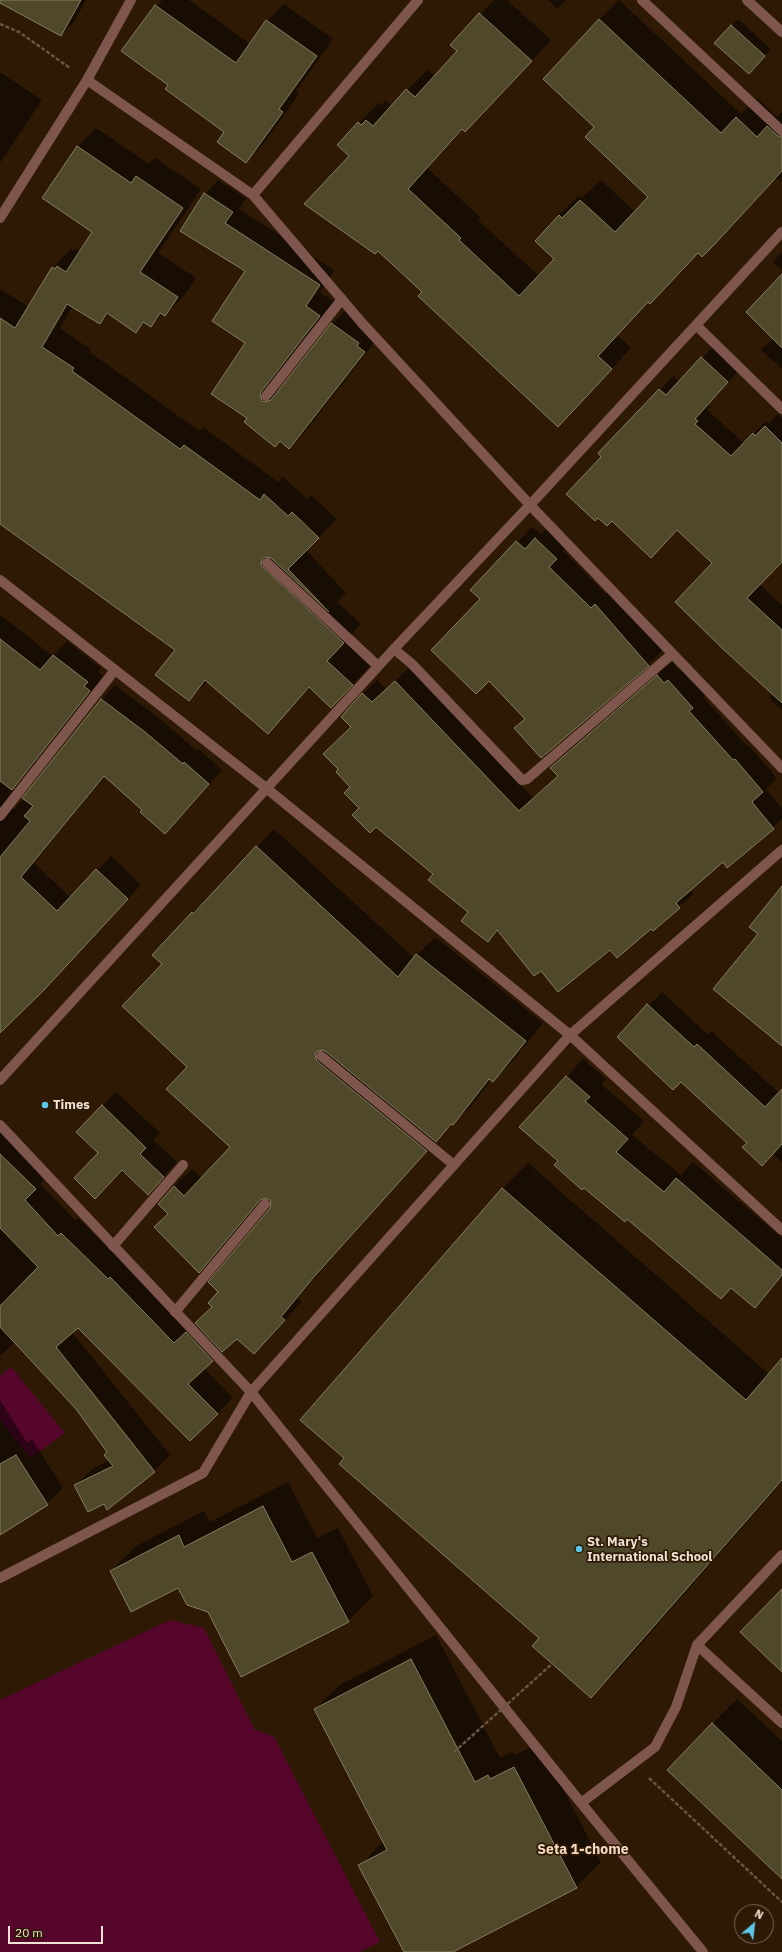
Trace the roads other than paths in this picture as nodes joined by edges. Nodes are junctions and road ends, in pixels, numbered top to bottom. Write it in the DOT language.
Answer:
graph roads {
  1 [pos="131,0"];
  2 [pos="418,0"];
  3 [pos="642,0"];
  4 [pos="747,0"];
  5 [pos="782,32"];
  6 [pos="87,80"];
  7 [pos="782,131"];
  8 [pos="253,195"];
  9 [pos="0,218"];
  10 [pos="782,232"];
  11 [pos="342,299"];
  12 [pos="697,326"];
  13 [pos="266,396"];
  14 [pos="782,409"];
  15 [pos="530,505"];
  16 [pos="267,563"];
  17 [pos="0,580"];
  18 [pos="394,649"];
  19 [pos="672,654"];
  20 [pos="378,666"];
  21 [pos="115,670"];
  22 [pos="782,768"];
  23 [pos="266,788"];
  24 [pos="0,816"];
  25 [pos="782,850"];
  26 [pos="570,1035"];
  27 [pos="321,1056"];
  28 [pos="0,1080"];
  29 [pos="0,1125"];
  30 [pos="182,1165"];
  31 [pos="454,1165"];
  32 [pos="266,1204"];
  33 [pos="782,1230"];
  34 [pos="113,1246"];
  35 [pos="175,1312"];
  36 [pos="251,1392"];
  37 [pos="782,1555"];
  38 [pos="0,1578"];
  39 [pos="697,1645"];
  40 [pos="782,1724"];
  41 [pos="581,1803"];
  42 [pos="703,1952"];
  1 -- 6 [label="street"];
  2 -- 8 [label="street"];
  3 -- 7 [label="street"];
  4 -- 5 [label="street"];
  6 -- 8 [label="street"];
  6 -- 9 [label="street"];
  8 -- 11 [label="street"];
  10 -- 12 [label="street"];
  11 -- 13 [label="street"];
  11 -- 15 [label="street"];
  12 -- 14 [label="street"];
  12 -- 15 [label="street"];
  15 -- 18 [label="street"];
  15 -- 19 [label="street"];
  16 -- 20 [label="street"];
  17 -- 21 [label="street"];
  18 -- 19 [label="street"];
  18 -- 20 [label="street"];
  19 -- 22 [label="street"];
  20 -- 23 [label="street"];
  21 -- 23 [label="street"];
  21 -- 24 [label="street"];
  23 -- 26 [label="street"];
  23 -- 28 [label="street"];
  25 -- 26 [label="street"];
  26 -- 31 [label="street"];
  26 -- 33 [label="street"];
  27 -- 31 [label="street"];
  29 -- 34 [label="street"];
  30 -- 34 [label="street"];
  31 -- 36 [label="street"];
  32 -- 35 [label="street"];
  34 -- 35 [label="street"];
  35 -- 36 [label="street"];
  36 -- 38 [label="street"];
  36 -- 41 [label="street"];
  37 -- 39 [label="street"];
  39 -- 40 [label="street"];
  39 -- 41 [label="street"];
  41 -- 42 [label="street"];
}
